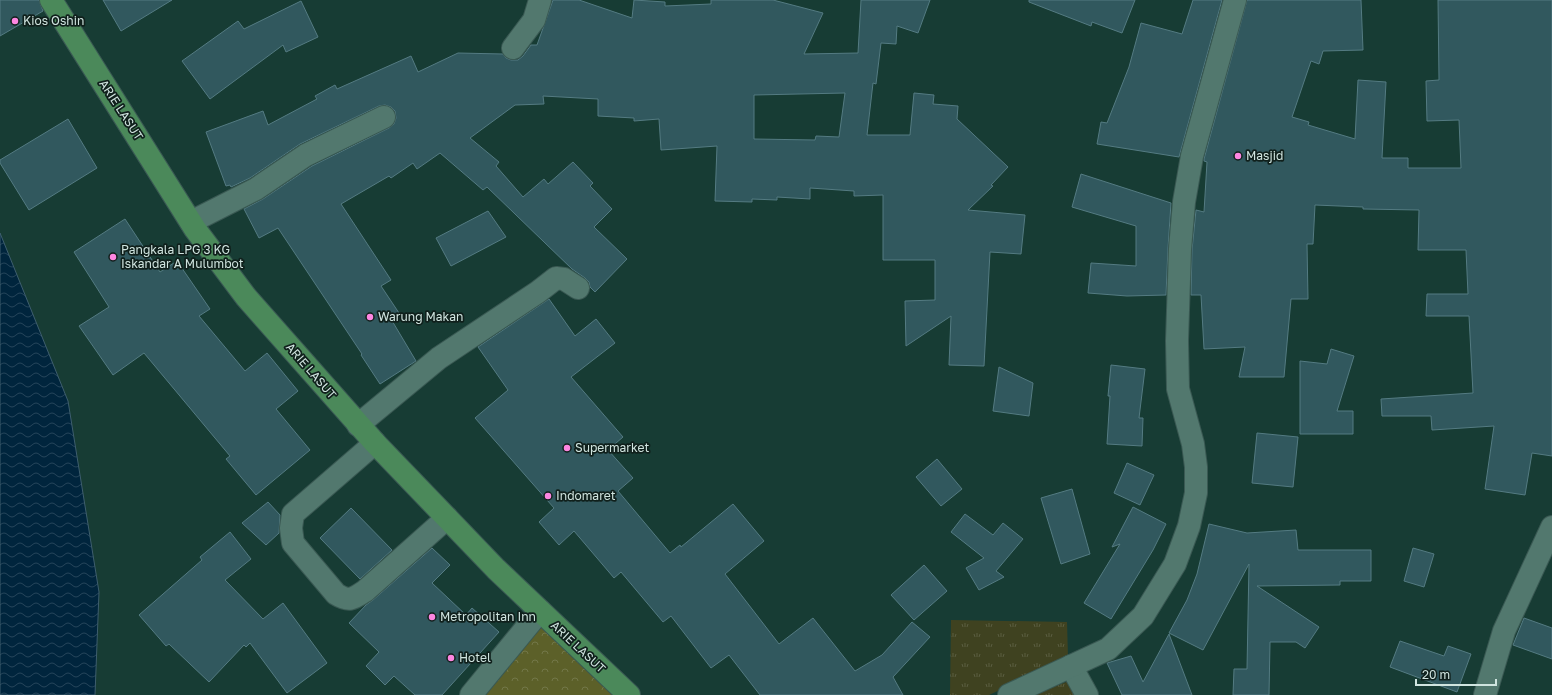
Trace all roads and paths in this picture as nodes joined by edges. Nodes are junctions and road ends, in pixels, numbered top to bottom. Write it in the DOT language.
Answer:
graph roads {
  1 [pos="50,0"];
  2 [pos="540,0"];
  3 [pos="1235,0"];
  4 [pos="513,48"];
  5 [pos="384,117"];
  6 [pos="191,222"];
  7 [pos="578,288"];
  8 [pos="358,425"];
  9 [pos="375,443"];
  10 [pos="447,518"];
  11 [pos="1552,527"];
  12 [pos="540,611"];
  13 [pos="1071,666"];
  14 [pos="471,695"];
  15 [pos="629,695"];
  16 [pos="1009,695"];
  17 [pos="1087,695"];
  18 [pos="1485,695"];
  1 -- 6 [label="main road, ARIE LASUT"];
  2 -- 4 [label="street"];
  3 -- 13 [label="street"];
  5 -- 6 [label="street"];
  6 -- 8 [label="main road, ARIE LASUT"];
  7 -- 8 [label="street"];
  8 -- 9 [label="main road, ARIE LASUT"];
  9 -- 10 [label="main road, ARIE LASUT"];
  9 -- 10 [label="street"];
  10 -- 12 [label="main road, ARIE LASUT"];
  11 -- 18 [label="street"];
  12 -- 14 [label="street"];
  12 -- 15 [label="main road, ARIE LASUT"];
  13 -- 16 [label="street"];
  13 -- 17 [label="street"];
}
